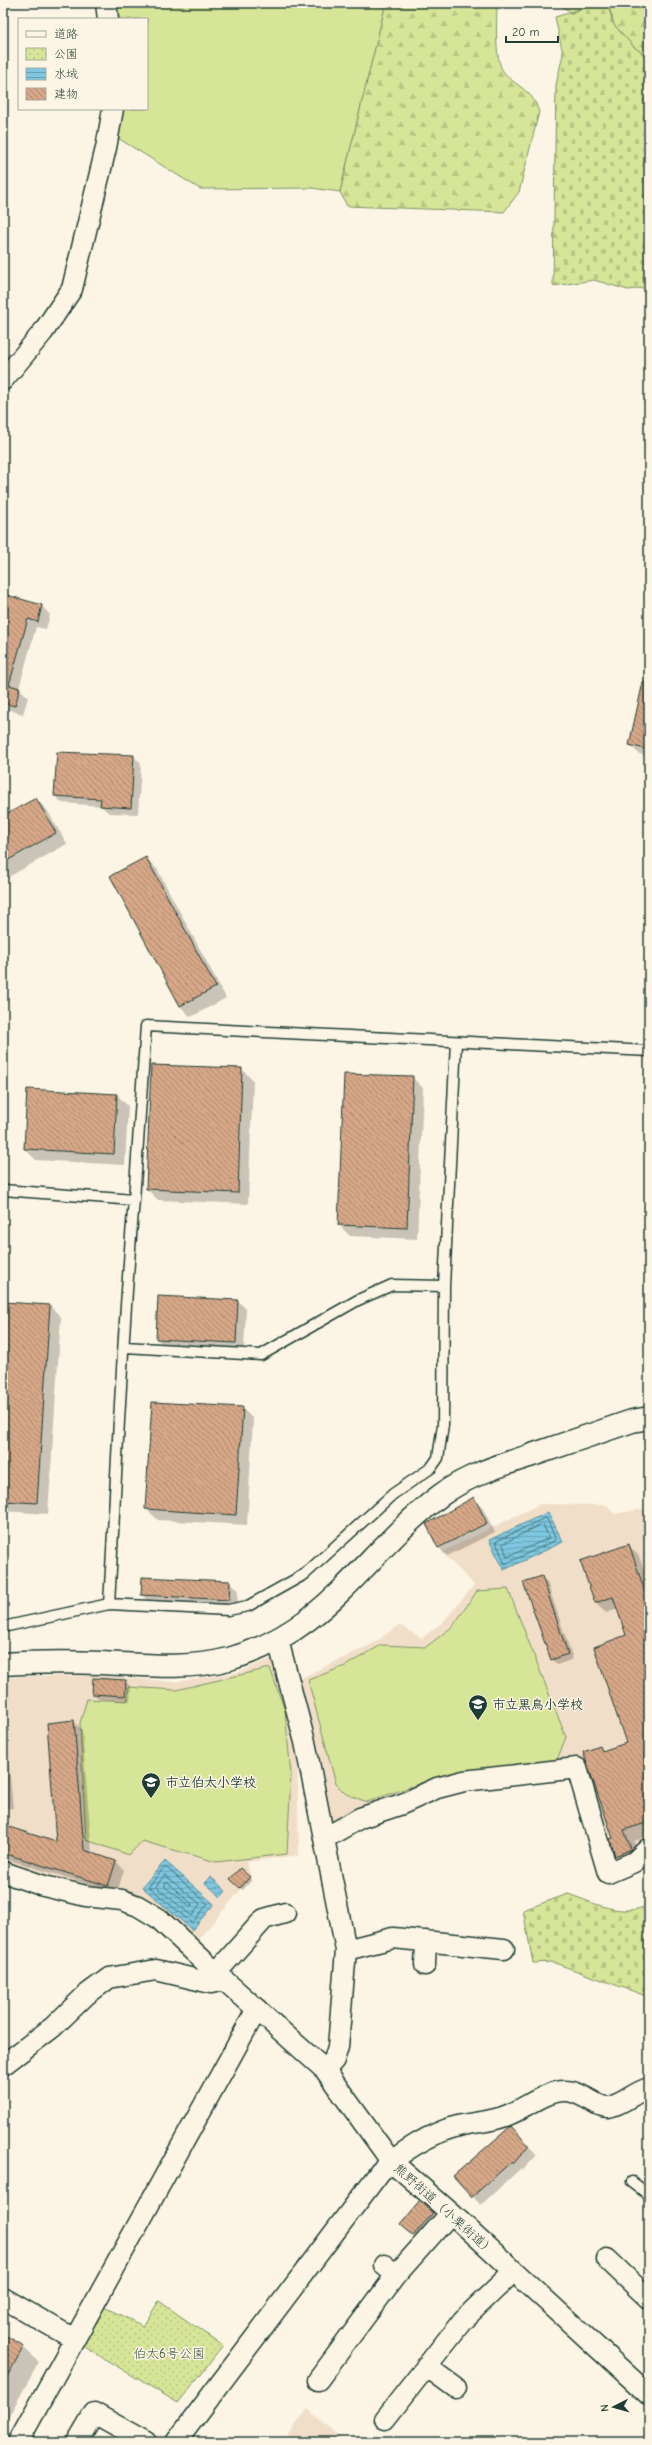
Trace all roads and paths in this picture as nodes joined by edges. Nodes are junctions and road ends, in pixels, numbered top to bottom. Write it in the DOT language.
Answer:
graph roads {
  1 [pos="106,3"];
  2 [pos="108,18"];
  3 [pos="113,110"];
  4 [pos="3,380"];
  5 [pos="456,1042"];
  6 [pos="649,1051"];
  7 [pos="3,1190"];
  8 [pos="134,1200"];
  9 [pos="444,1286"];
  10 [pos="125,1347"];
  11 [pos="649,1418"];
  12 [pos="109,1604"];
  13 [pos="3,1627"];
  14 [pos="278,1640"];
  15 [pos="3,1664"];
  16 [pos="325,1838"];
  17 [pos="649,1848"];
  18 [pos="3,1872"];
  19 [pos="285,1913"];
  20 [pos="426,1940"];
  21 [pos="504,1949"];
  22 [pos="346,1950"];
  23 [pos="425,1965"];
  24 [pos="220,1977"];
  25 [pos="257,2009"];
  26 [pos="3,2065"];
  27 [pos="325,2070"];
  28 [pos="649,2088"];
  29 [pos="391,2161"];
  30 [pos="632,2182"];
  31 [pos="649,2195"];
  32 [pos="451,2213"];
  33 [pos="607,2259"];
  34 [pos="514,2271"];
  35 [pos="636,2294"];
  36 [pos="3,2298"];
  37 [pos="74,2339"];
  38 [pos="426,2366"];
  39 [pos="318,2380"];
  40 [pos="456,2388"];
  41 [pos="649,2395"];
  42 [pos="385,2419"];
  43 [pos="18,2442"];
  44 [pos="77,2442"];
  45 [pos="146,2442"];
  46 [pos="176,2442"];
  1 -- 2 [label="street"];
  3 -- 4 [label="street"];
  5 -- 6 [label="lane"];
  5 -- 8 [label="lane"];
  5 -- 9 [label="lane"];
  7 -- 8 [label="lane"];
  8 -- 10 [label="lane"];
  9 -- 10 [label="lane"];
  9 -- 12 [label="lane"];
  10 -- 12 [label="lane"];
  11 -- 14 [label="street"];
  12 -- 13 [label="lane"];
  14 -- 15 [label="street"];
  14 -- 16 [label="street"];
  16 -- 17 [label="street"];
  16 -- 22 [label="street"];
  18 -- 24 [label="street, 熊野街道（小栗街道）"];
  19 -- 24 [label="street"];
  20 -- 21 [label="street"];
  20 -- 22 [label="street"];
  20 -- 23 [label="street"];
  22 -- 27 [label="street"];
  24 -- 25 [label="street, 熊野街道（小栗街道）"];
  24 -- 26 [label="street"];
  25 -- 27 [label="street, 熊野街道（小栗街道）"];
  25 -- 37 [label="street"];
  27 -- 29 [label="street, 熊野街道（小栗街道）"];
  28 -- 29 [label="street"];
  29 -- 32 [label="street, 熊野街道（小栗街道）"];
  29 -- 46 [label="street"];
  30 -- 31 [label="lane"];
  32 -- 34 [label="street, 熊野街道（小栗街道）"];
  32 -- 39 [label="street"];
  33 -- 35 [label="street"];
  34 -- 38 [label="street"];
  34 -- 41 [label="street, 熊野街道（小栗街道）"];
  36 -- 37 [label="street"];
  37 -- 43 [label="street"];
  38 -- 40 [label="street"];
  38 -- 42 [label="street"];
  44 -- 45 [label="street"];
}
